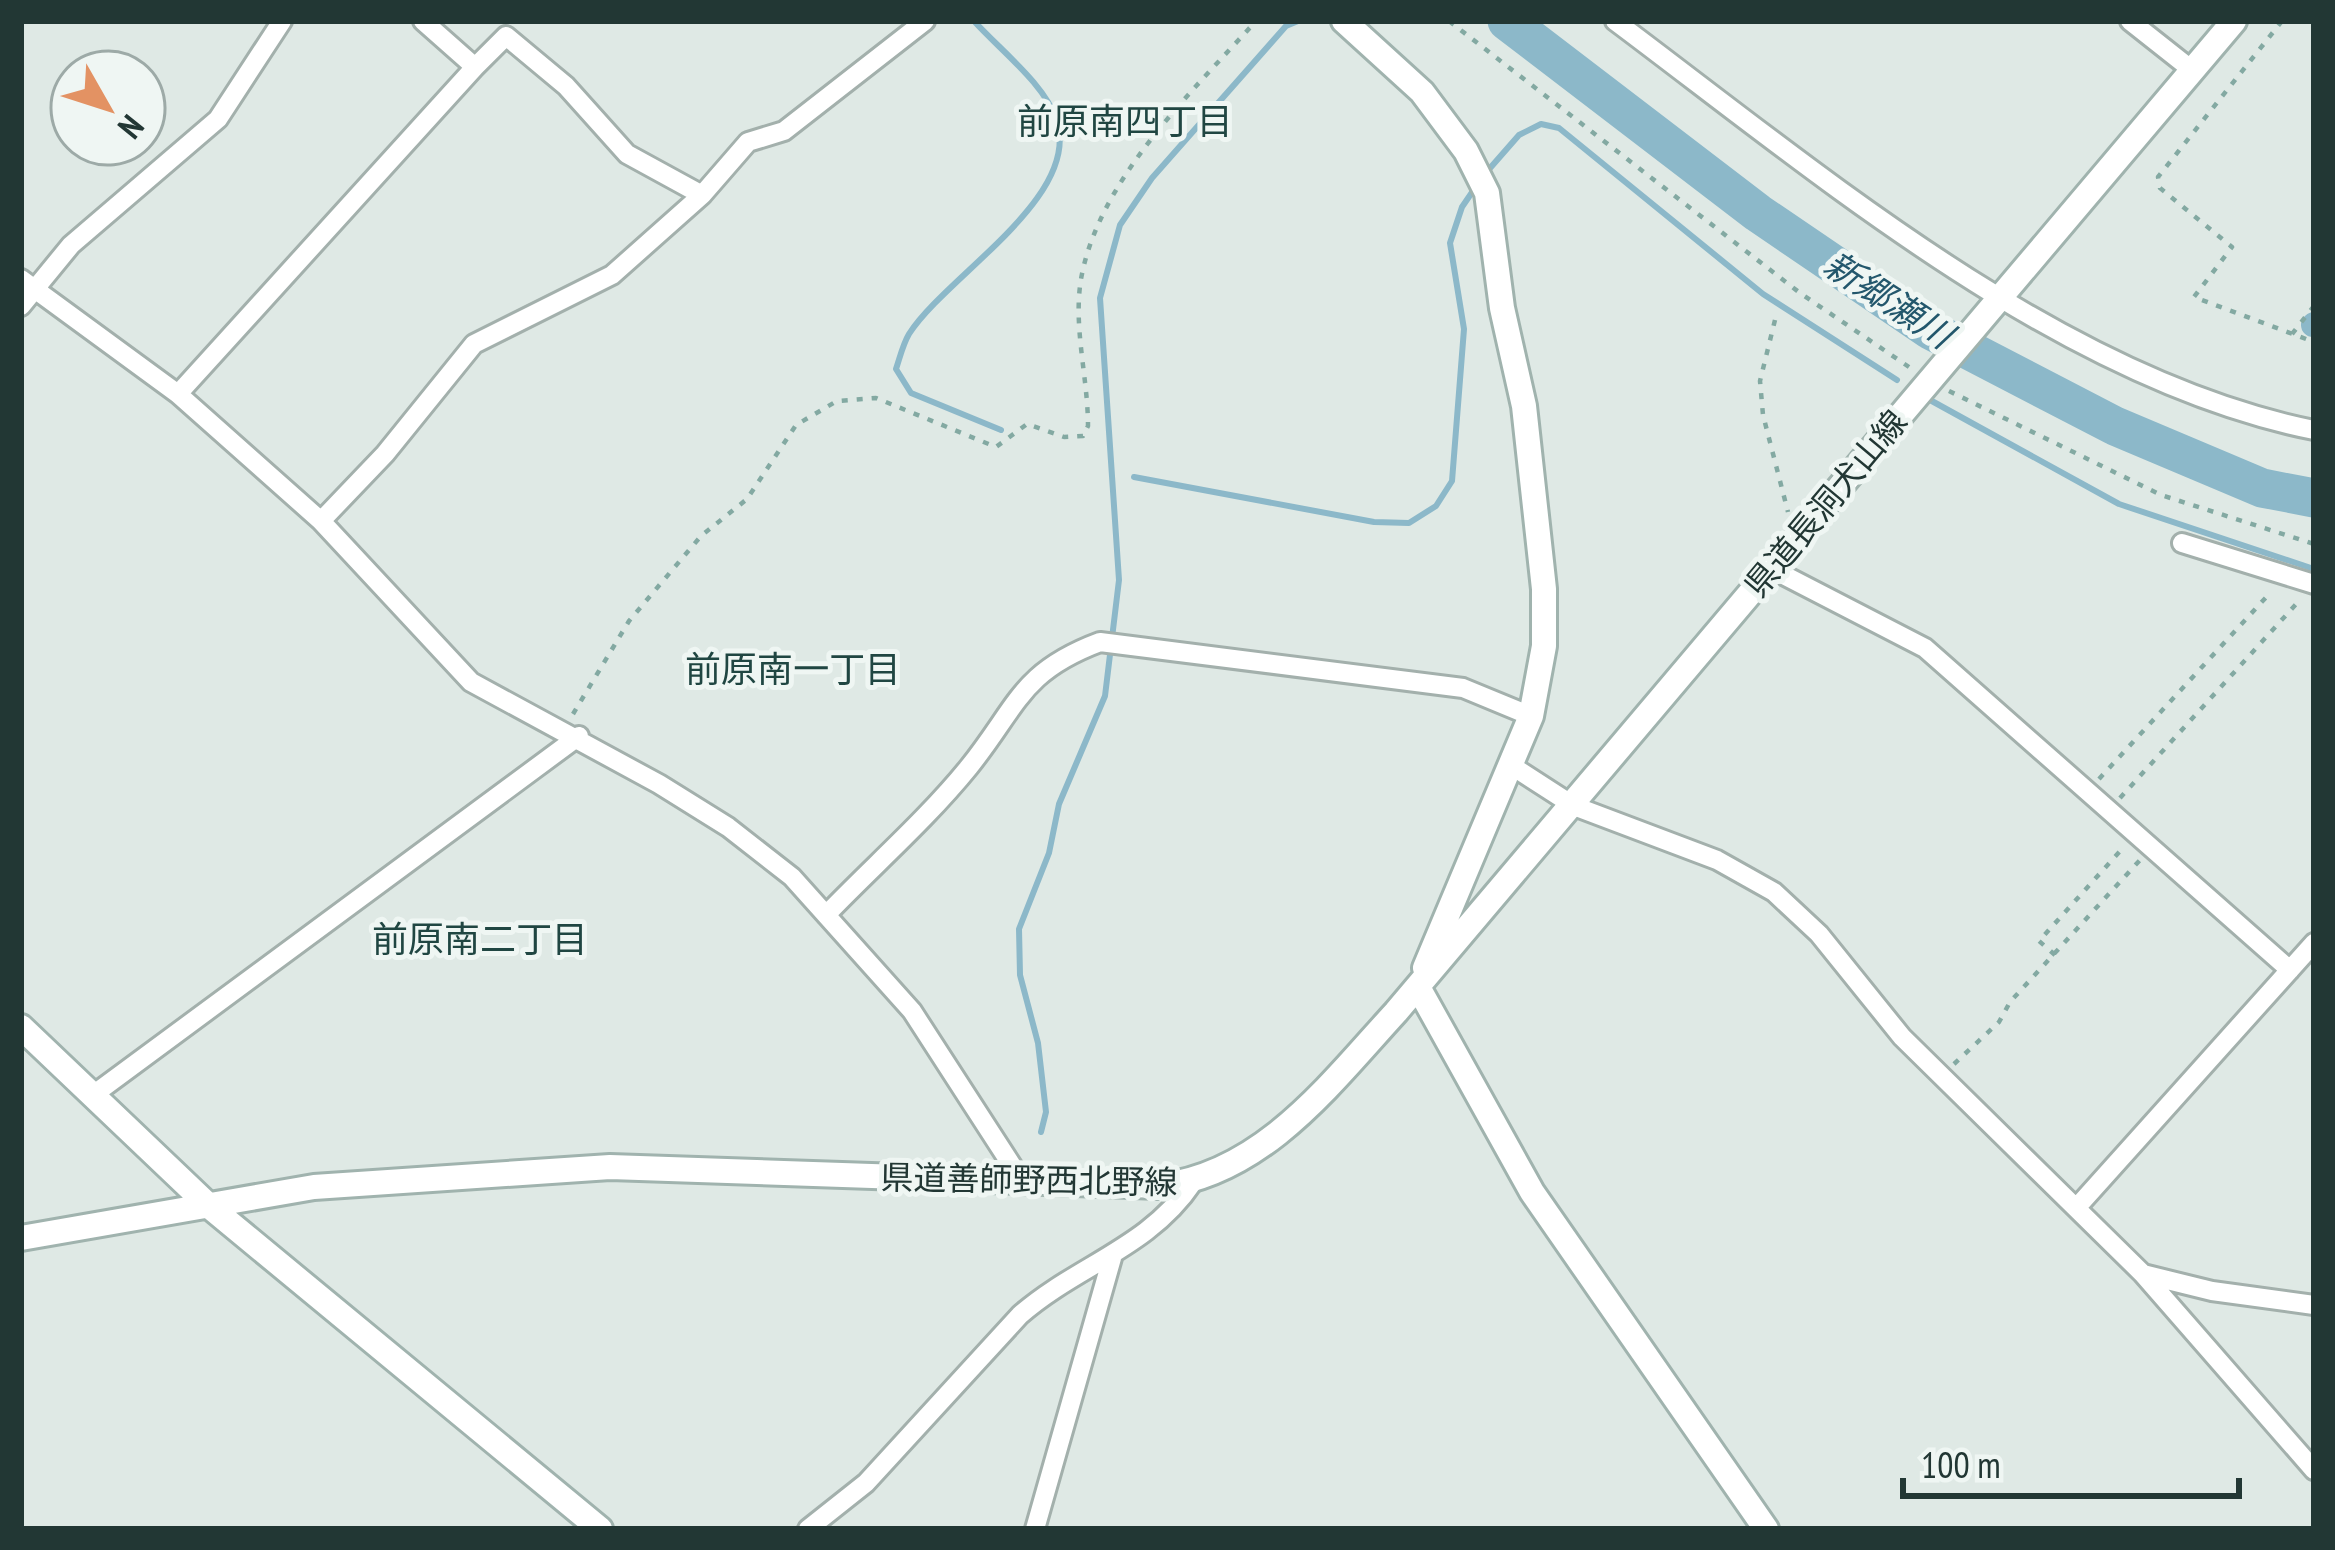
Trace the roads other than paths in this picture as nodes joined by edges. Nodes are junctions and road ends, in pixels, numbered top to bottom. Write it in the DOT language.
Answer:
graph roads {
  1 [pos="282,21"];
  2 [pos="423,21"];
  3 [pos="925,21"];
  4 [pos="1344,21"];
  5 [pos="1615,21"];
  6 [pos="2130,21"];
  7 [pos="2234,21"];
  8 [pos="512,28"];
  9 [pos="476,67"];
  10 [pos="2192,70"];
  11 [pos="702,195"];
  12 [pos="26,293"];
  13 [pos="2001,294"];
  14 [pos="178,394"];
  15 [pos="2314,430"];
  16 [pos="321,521"];
  17 [pos="2182,543"];
  18 [pos="1769,568"];
  19 [pos="2302,580"];
  20 [pos="1531,716"];
  21 [pos="573,733"];
  22 [pos="1512,766"];
  23 [pos="1574,806"];
  24 [pos="826,915"];
  25 [pos="2314,944"];
  26 [pos="2290,970"];
  27 [pos="1418,987"];
  28 [pos="21,1027"];
  29 [pos="93,1095"];
  30 [pos="1027,1181"];
  31 [pos="1193,1182"];
  32 [pos="209,1206"];
  33 [pos="2078,1206"];
  34 [pos="21,1238"];
  35 [pos="1112,1258"];
  36 [pos="2143,1274"];
  37 [pos="2314,1305"];
  38 [pos="2314,1470"];
  39 [pos="600,1529"];
  40 [pos="808,1529"];
  41 [pos="1035,1529"];
  42 [pos="1766,1529"];
  1 -- 12 [label="street"];
  2 -- 9 [label="street"];
  3 -- 11 [label="street"];
  4 -- 20 [label="main road"];
  5 -- 13 [label="street"];
  6 -- 10 [label="street"];
  7 -- 10 [label="main road, 県道長洞犬山線"];
  8 -- 9 [label="street"];
  8 -- 11 [label="street"];
  9 -- 14 [label="street"];
  10 -- 13 [label="main road, 県道長洞犬山線"];
  11 -- 16 [label="street"];
  12 -- 14 [label="street"];
  13 -- 15 [label="street"];
  13 -- 18 [label="main road, 県道長洞犬山線"];
  14 -- 16 [label="street"];
  16 -- 21 [label="street"];
  17 -- 19 [label="street"];
  18 -- 23 [label="main road, 県道長洞犬山線"];
  18 -- 26 [label="street"];
  20 -- 22 [label="main road"];
  20 -- 24 [label="street"];
  21 -- 24 [label="street"];
  21 -- 29 [label="street"];
  22 -- 23 [label="street"];
  22 -- 27 [label="main road"];
  23 -- 27 [label="main road, 県道長洞犬山線"];
  23 -- 33 [label="street"];
  24 -- 30 [label="street"];
  25 -- 26 [label="street"];
  26 -- 33 [label="street"];
  27 -- 31 [label="main road, 県道善師野西北野線"];
  27 -- 42 [label="main road"];
  28 -- 29 [label="main road"];
  29 -- 32 [label="main road"];
  30 -- 31 [label="main road, 県道善師野西北野線"];
  30 -- 32 [label="main road, 県道善師野西北野線"];
  31 -- 35 [label="street"];
  32 -- 34 [label="main road"];
  32 -- 39 [label="main road"];
  33 -- 36 [label="street"];
  35 -- 40 [label="street"];
  35 -- 41 [label="street"];
  36 -- 37 [label="street"];
  36 -- 38 [label="street"];
}
